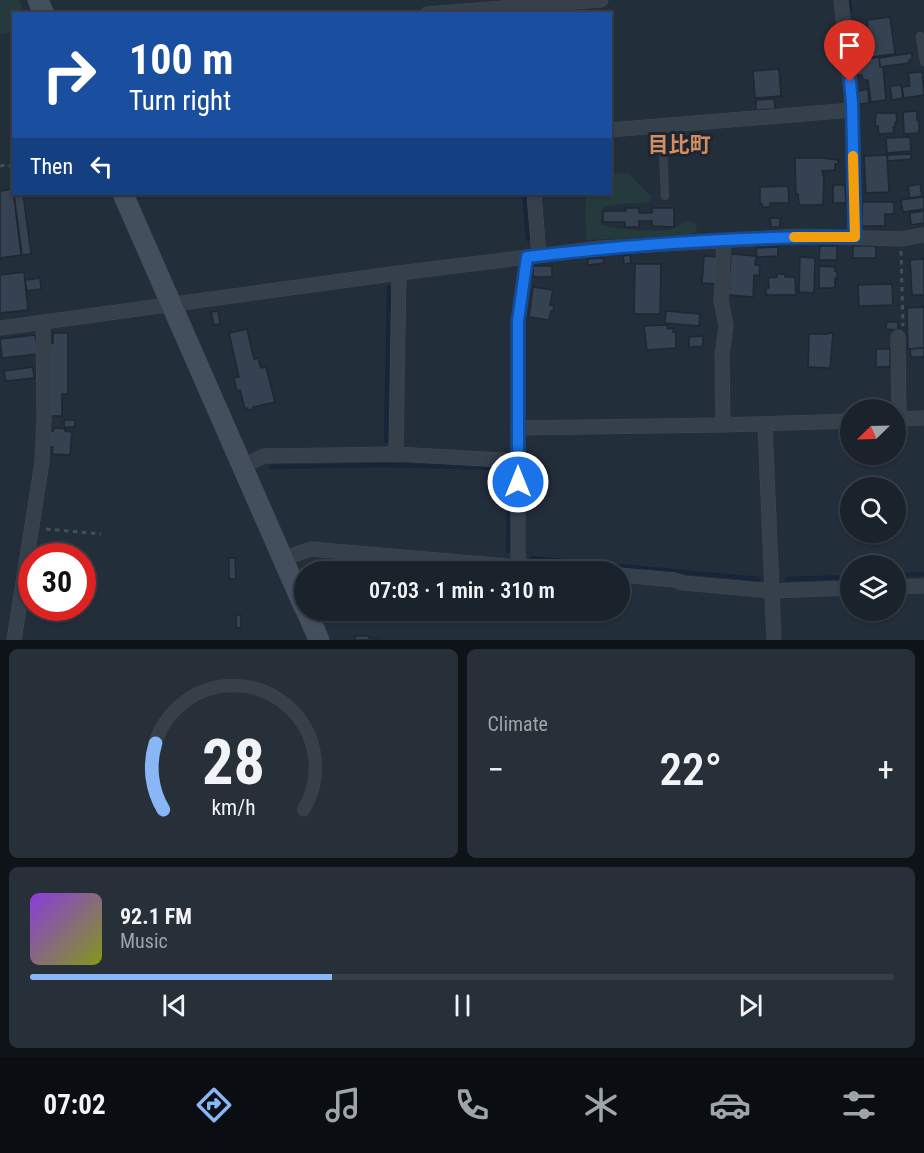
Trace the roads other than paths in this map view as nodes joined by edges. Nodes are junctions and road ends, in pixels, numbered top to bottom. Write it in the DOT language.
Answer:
graph roads {
  1 [pos="602,0"];
  2 [pos="841,0"];
  3 [pos="519,7"];
  4 [pos="454,12"];
  5 [pos="920,36"];
  6 [pos="924,62"];
  7 [pos="852,110"];
  8 [pos="662,126"];
  9 [pos="612,130"];
  10 [pos="123,195"];
  11 [pos="534,195"];
  12 [pos="665,196"];
  13 [pos="924,235"];
  14 [pos="855,237"];
  15 [pos="724,241"];
  16 [pos="533,256"];
  17 [pos="399,273"];
  18 [pos="172,305"];
  19 [pos="43,322"];
  20 [pos="0,328"];
  21 [pos="898,338"];
  22 [pos="898,399"];
  23 [pos="924,418"];
  24 [pos="906,419"];
  25 [pos="840,421"];
  26 [pos="765,424"];
  27 [pos="723,425"];
  28 [pos="518,429"];
  29 [pos="396,454"];
  30 [pos="518,461"];
  31 [pos="243,465"];
  32 [pos="283,559"];
  33 [pos="449,561"];
  34 [pos="518,561"];
  35 [pos="630,576"];
  36 [pos="294,584"];
  37 [pos="924,586"];
  38 [pos="906,587"];
  39 [pos="840,588"];
  40 [pos="772,591"];
  41 [pos="310,621"];
  42 [pos="14,640"];
  43 [pos="319,640"];
  44 [pos="774,640"];
  1 -- 3 [label="street"];
  2 -- 7 [label="street"];
  3 -- 4 [label="street"];
  5 -- 6 [label="lane"];
  7 -- 8 [label="street"];
  7 -- 14 [label="street"];
  8 -- 9 [label="street"];
  8 -- 12 [label="lane"];
  10 -- 18 [label="street"];
  11 -- 16 [label="street"];
  13 -- 14 [label="street"];
  14 -- 15 [label="street"];
  15 -- 16 [label="street"];
  15 -- 27 [label="street"];
  16 -- 17 [label="street"];
  16 -- 28 [label="street"];
  17 -- 18 [label="street"];
  17 -- 29 [label="street"];
  18 -- 19 [label="street"];
  18 -- 31 [label="street"];
  19 -- 20 [label="street"];
  19 -- 42 [label="street"];
  21 -- 22 [label="street"];
  23 -- 24 [label="street"];
  25 -- 26 [label="street"];
  26 -- 27 [label="street"];
  26 -- 40 [label="street"];
  27 -- 28 [label="street"];
  28 -- 30 [label="street"];
  29 -- 30 [label="street"];
  29 -- 31 [label="street"];
  30 -- 34 [label="street"];
  31 -- 32 [label="street"];
  32 -- 33 [label="street"];
  32 -- 36 [label="street"];
  35 -- 40 [label="street"];
  37 -- 38 [label="street"];
  39 -- 40 [label="street"];
  40 -- 44 [label="street"];
  41 -- 43 [label="street"];
}
